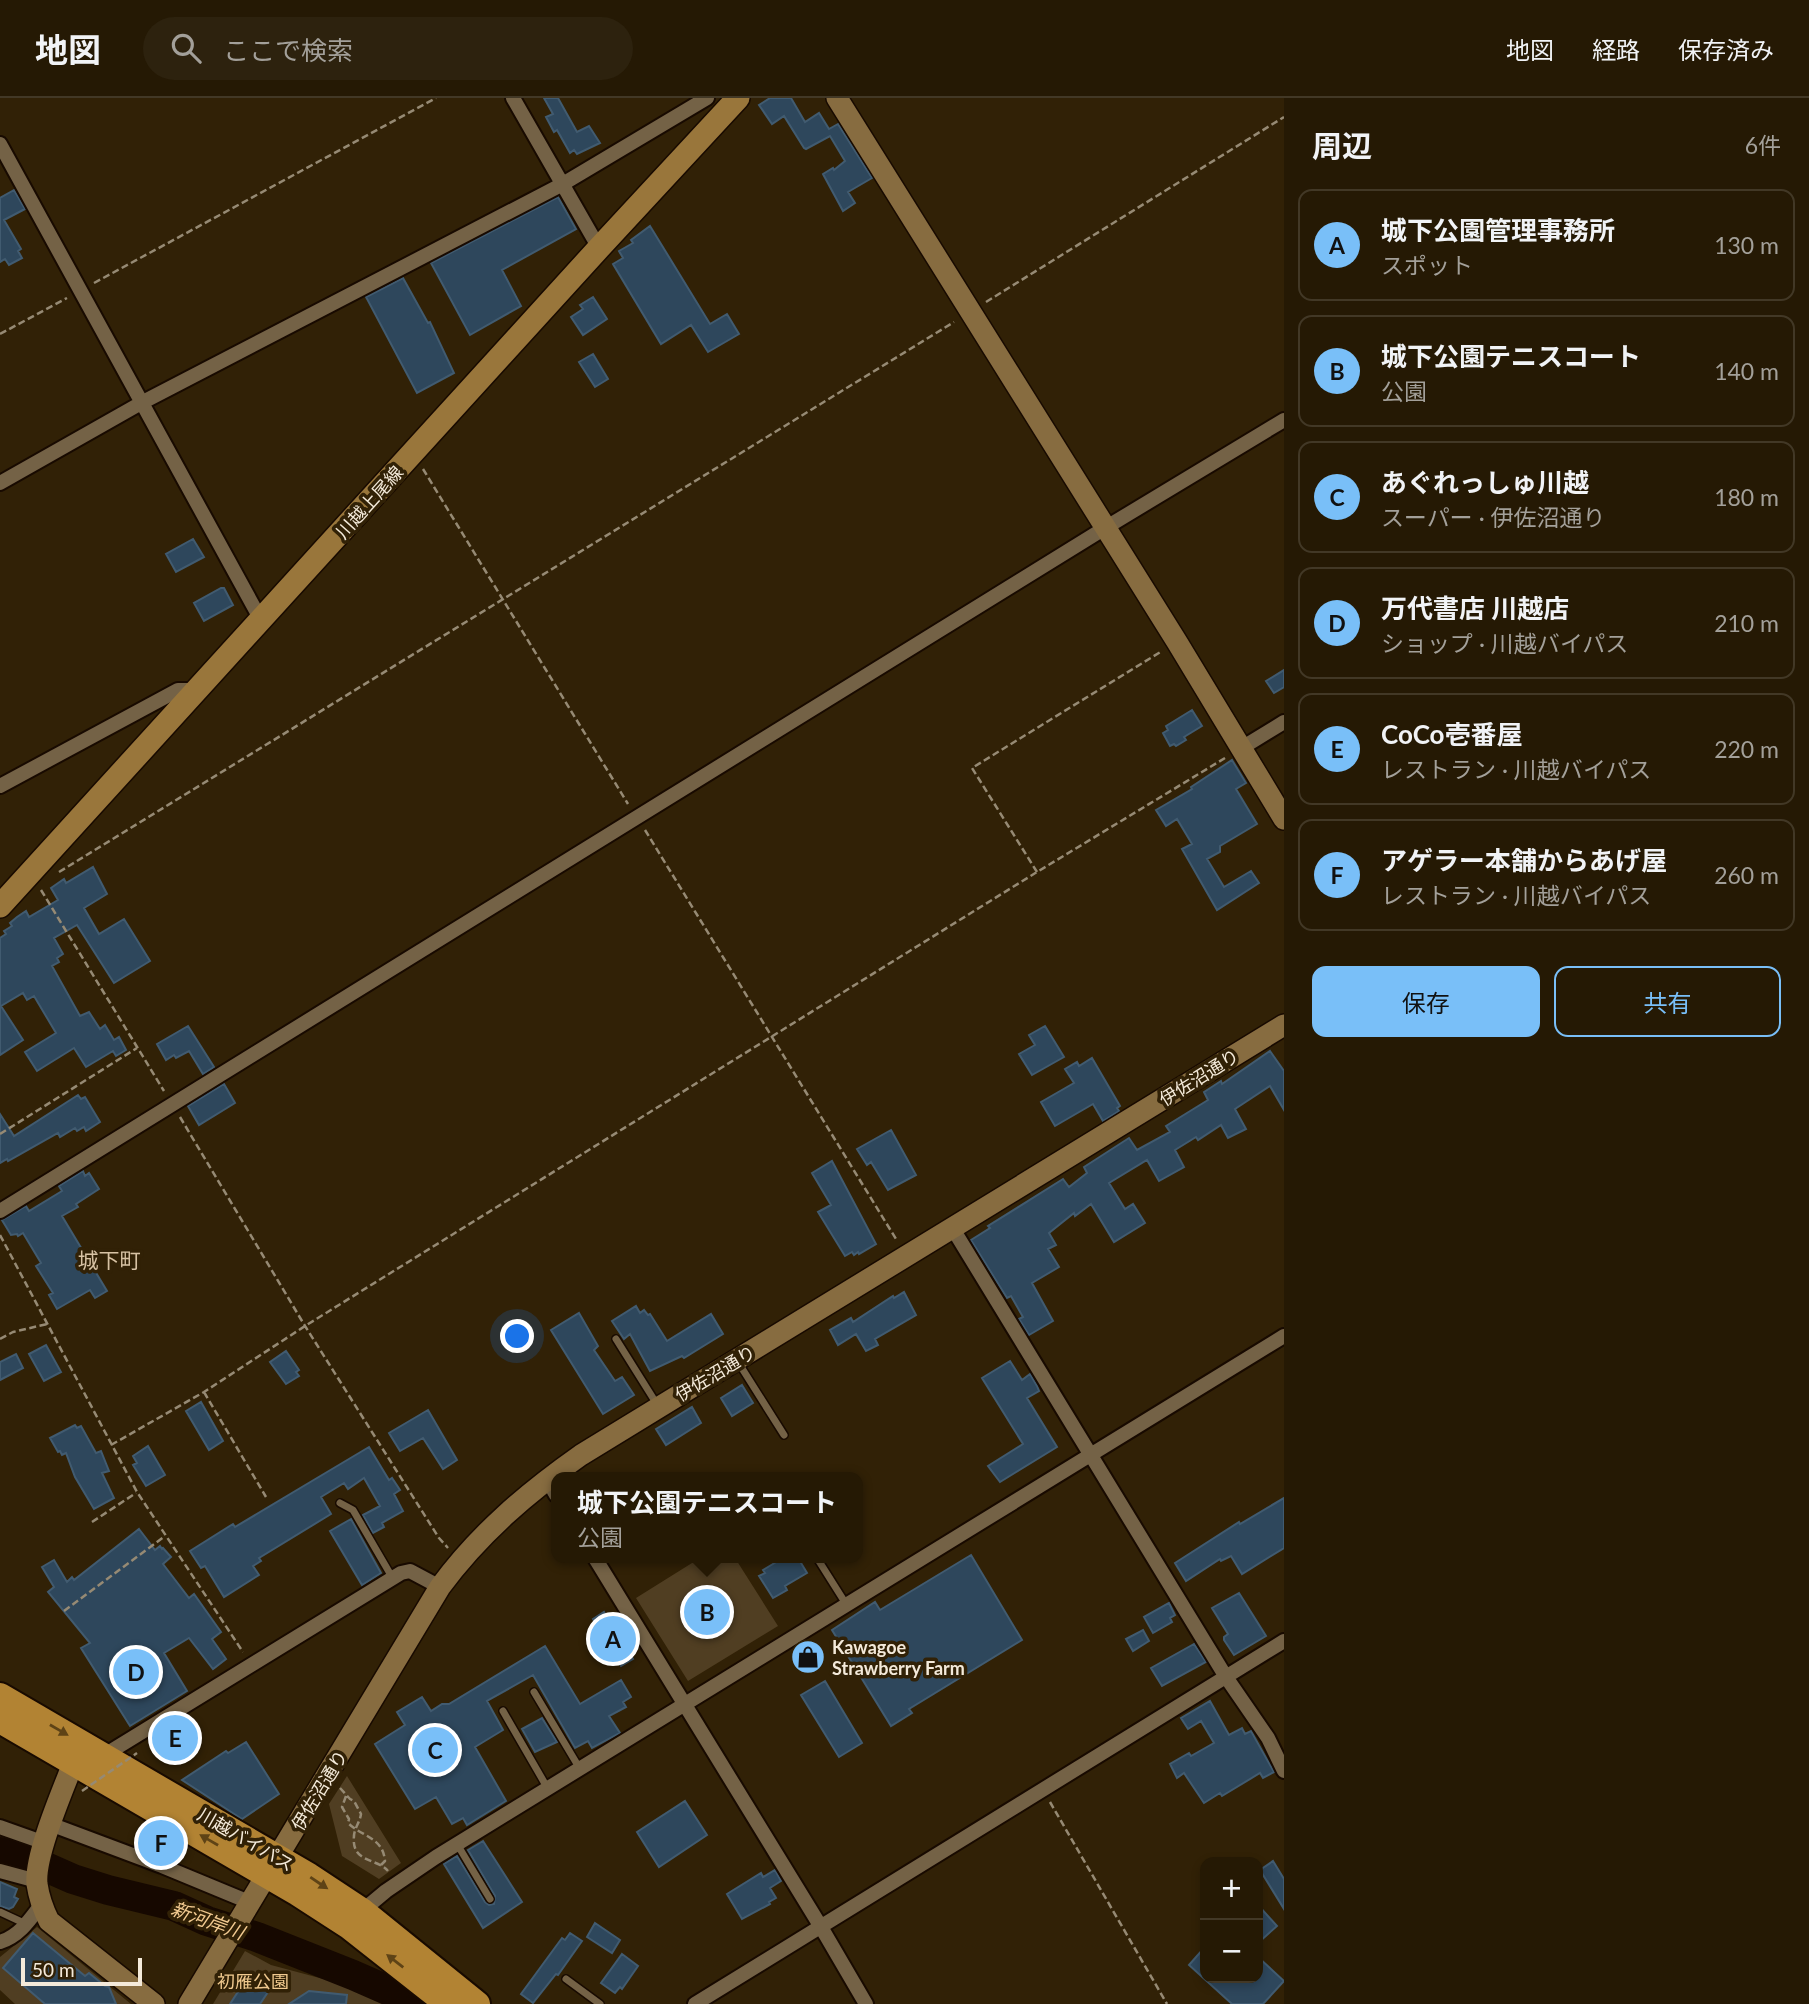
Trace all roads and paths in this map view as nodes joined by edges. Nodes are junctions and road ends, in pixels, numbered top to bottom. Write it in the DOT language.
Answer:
graph roads {
  1 [pos="436,98"];
  2 [pos="513,98"];
  3 [pos="707,98"];
  4 [pos="837,98"];
  5 [pos="729,102"];
  6 [pos="1284,117"];
  7 [pos="0,144"];
  8 [pos="561,185"];
  9 [pos="599,248"];
  10 [pos="81,290"];
  11 [pos="971,311"];
  12 [pos="0,334"];
  13 [pos="143,402"];
  14 [pos="1284,419"];
  15 [pos="413,453"];
  16 [pos="0,483"];
  17 [pos="1105,528"];
  18 [pos="504,600"];
  19 [pos="261,620"];
  20 [pos="1177,642"];
  21 [pos="197,690"];
  22 [pos="1284,722"];
  23 [pos="1240,749"];
  24 [pos="0,786"];
  25 [pos="637,818"];
  26 [pos="1284,819"];
  27 [pos="1037,872"];
  28 [pos="30,882"];
  29 [pos="0,905"];
  30 [pos="1284,1025"];
  31 [pos="772,1037"];
  32 [pos="137,1048"];
  33 [pos="172,1104"];
  34 [pos="0,1134"];
  35 [pos="0,1211"];
  36 [pos="953,1229"];
  37 [pos="0,1235"];
  38 [pos="907,1257"];
  39 [pos="48,1324"];
  40 [pos="305,1326"];
  41 [pos="1284,1336"];
  42 [pos="0,1339"];
  43 [pos="616,1339"];
  44 [pos="737,1360"];
  45 [pos="204,1392"];
  46 [pos="659,1407"];
  47 [pos="783,1435"];
  48 [pos="111,1445"];
  49 [pos="1091,1456"];
  50 [pos="565,1472"];
  51 [pos="551,1487"];
  52 [pos="137,1492"];
  53 [pos="266,1497"];
  54 [pos="340,1503"];
  55 [pos="92,1522"];
  56 [pos="165,1536"];
  57 [pos="459,1562"];
  58 [pos="598,1563"];
  59 [pos="820,1563"];
  60 [pos="392,1577"];
  61 [pos="440,1587"];
  62 [pos="846,1604"];
  63 [pos="64,1611"];
  64 [pos="1284,1641"];
  65 [pos="252,1664"];
  66 [pos="1226,1677"];
  67 [pos="534,1692"];
  68 [pos="0,1696"];
  69 [pos="685,1705"];
  70 [pos="503,1711"];
  71 [pos="0,1720"];
  72 [pos="137,1753"];
  73 [pos="103,1756"];
  74 [pos="74,1762"];
  75 [pos="580,1769"];
  76 [pos="1284,1770"];
  77 [pos="338,1785"];
  78 [pos="548,1789"];
  79 [pos="1043,1790"];
  80 [pos="82,1791"];
  81 [pos="346,1796"];
  82 [pos="0,1826"];
  83 [pos="356,1829"];
  84 [pos="48,1834"];
  85 [pos="457,1844"];
  86 [pos="273,1866"];
  87 [pos="381,1866"];
  88 [pos="0,1871"];
  89 [pos="392,1875"];
  90 [pos="37,1881"];
  91 [pos="490,1899"];
  92 [pos="41,1905"];
  93 [pos="246,1908"];
  94 [pos="362,1911"];
  95 [pos="0,1912"];
  96 [pos="27,1924"];
  97 [pos="821,1927"];
  98 [pos="0,1942"];
  99 [pos="566,1979"];
  100 [pos="154,2004"];
  101 [pos="190,2004"];
  102 [pos="449,2004"];
  103 [pos="477,2004"];
  104 [pos="600,2004"];
  105 [pos="695,2004"];
  106 [pos="866,2004"];
  107 [pos="1167,2004"];
  1 -- 10 [label="path"];
  2 -- 8 [label="street"];
  3 -- 8 [label="street"];
  4 -- 11 [label="street"];
  5 -- 9 [label="main road, 川越上尾線"];
  6 -- 11 [label="path"];
  7 -- 10 [label="street"];
  8 -- 9 [label="street"];
  8 -- 13 [label="street"];
  9 -- 15 [label="main road, 川越上尾線"];
  10 -- 12 [label="path"];
  10 -- 13 [label="street"];
  11 -- 17 [label="street"];
  11 -- 18 [label="path"];
  13 -- 16 [label="street"];
  13 -- 19 [label="street"];
  14 -- 17 [label="street"];
  15 -- 18 [label="path"];
  15 -- 19 [label="main road, 川越上尾線"];
  17 -- 20 [label="street"];
  17 -- 25 [label="street"];
  18 -- 25 [label="path"];
  18 -- 28 [label="path"];
  19 -- 21 [label="main road, 川越上尾線"];
  20 -- 23 [label="street"];
  20 -- 27 [label="path"];
  21 -- 24 [label="street"];
  21 -- 28 [label="main road, 川越上尾線"];
  22 -- 23 [label="street"];
  23 -- 26 [label="street"];
  23 -- 27 [label="path"];
  25 -- 31 [label="path"];
  25 -- 33 [label="street"];
  27 -- 31 [label="path"];
  28 -- 29 [label="main road, 川越上尾線"];
  28 -- 32 [label="path"];
  30 -- 36 [label="street, 伊佐沼通り"];
  31 -- 38 [label="path"];
  31 -- 40 [label="path"];
  32 -- 33 [label="path"];
  32 -- 34 [label="path"];
  33 -- 35 [label="street"];
  33 -- 40 [label="path"];
  36 -- 38 [label="street, 伊佐沼通り"];
  36 -- 49 [label="street"];
  37 -- 39 [label="path"];
  38 -- 44 [label="street, 伊佐沼通り"];
  39 -- 42 [label="path"];
  39 -- 48 [label="path"];
  40 -- 45 [label="path"];
  40 -- 57 [label="path"];
  41 -- 49 [label="street"];
  43 -- 46 [label="lane"];
  44 -- 46 [label="street, 伊佐沼通り"];
  44 -- 47 [label="lane"];
  45 -- 48 [label="path"];
  45 -- 53 [label="path"];
  46 -- 50 [label="street, 伊佐沼通り"];
  48 -- 52 [label="path"];
  49 -- 62 [label="street"];
  49 -- 66 [label="street"];
  51 -- 57 [label="street, 伊佐沼通り"];
  52 -- 55 [label="path"];
  52 -- 56 [label="path"];
  54 -- 60 [label="lane"];
  56 -- 63 [label="path"];
  56 -- 65 [label="path"];
  57 -- 61 [label="street, 伊佐沼通り"];
  58 -- 69 [label="street"];
  59 -- 62 [label="lane"];
  60 -- 61 [label="street"];
  60 -- 65 [label="street"];
  61 -- 86 [label="street, 伊佐沼通り"];
  62 -- 69 [label="street"];
  64 -- 66 [label="street"];
  65 -- 73 [label="street"];
  66 -- 76 [label="street"];
  66 -- 79 [label="street"];
  67 -- 75 [label="lane"];
  68 -- 73 [label="highway, 川越バイパス, one-way"];
  69 -- 75 [label="street"];
  69 -- 97 [label="street"];
  70 -- 78 [label="lane"];
  71 -- 74 [label="highway, 川越バイパス"];
  72 -- 80 [label="path, bridge"];
  73 -- 86 [label="highway, 川越バイパス"];
  74 -- 84 [label="street"];
  86 -- 74 [label="highway, 川越バイパス, one-way"];
  75 -- 78 [label="street"];
  77 -- 81 [label="path"];
  78 -- 85 [label="street"];
  79 -- 97 [label="street"];
  79 -- 107 [label="path"];
  81 -- 83 [label="path"];
  81 -- 83 [label="path"];
  82 -- 84 [label="street"];
  83 -- 87 [label="path"];
  83 -- 87 [label="path"];
  84 -- 90 [label="street"];
  84 -- 93 [label="street"];
  85 -- 91 [label="lane"];
  85 -- 94 [label="street"];
  86 -- 93 [label="street, 伊佐沼通り"];
  86 -- 94 [label="highway, 川越バイパス, one-way"];
  102 -- 86 [label="highway, 川越バイパス, one-way"];
  87 -- 89 [label="path"];
  88 -- 90 [label="street"];
  90 -- 92 [label="street"];
  92 -- 96 [label="street"];
  92 -- 100 [label="street"];
  93 -- 101 [label="street, 伊佐沼通り"];
  94 -- 103 [label="highway, 川越バイパス"];
  95 -- 96 [label="lane"];
  96 -- 98 [label="street"];
  97 -- 105 [label="street"];
  97 -- 106 [label="street"];
  99 -- 104 [label="lane"];
}
